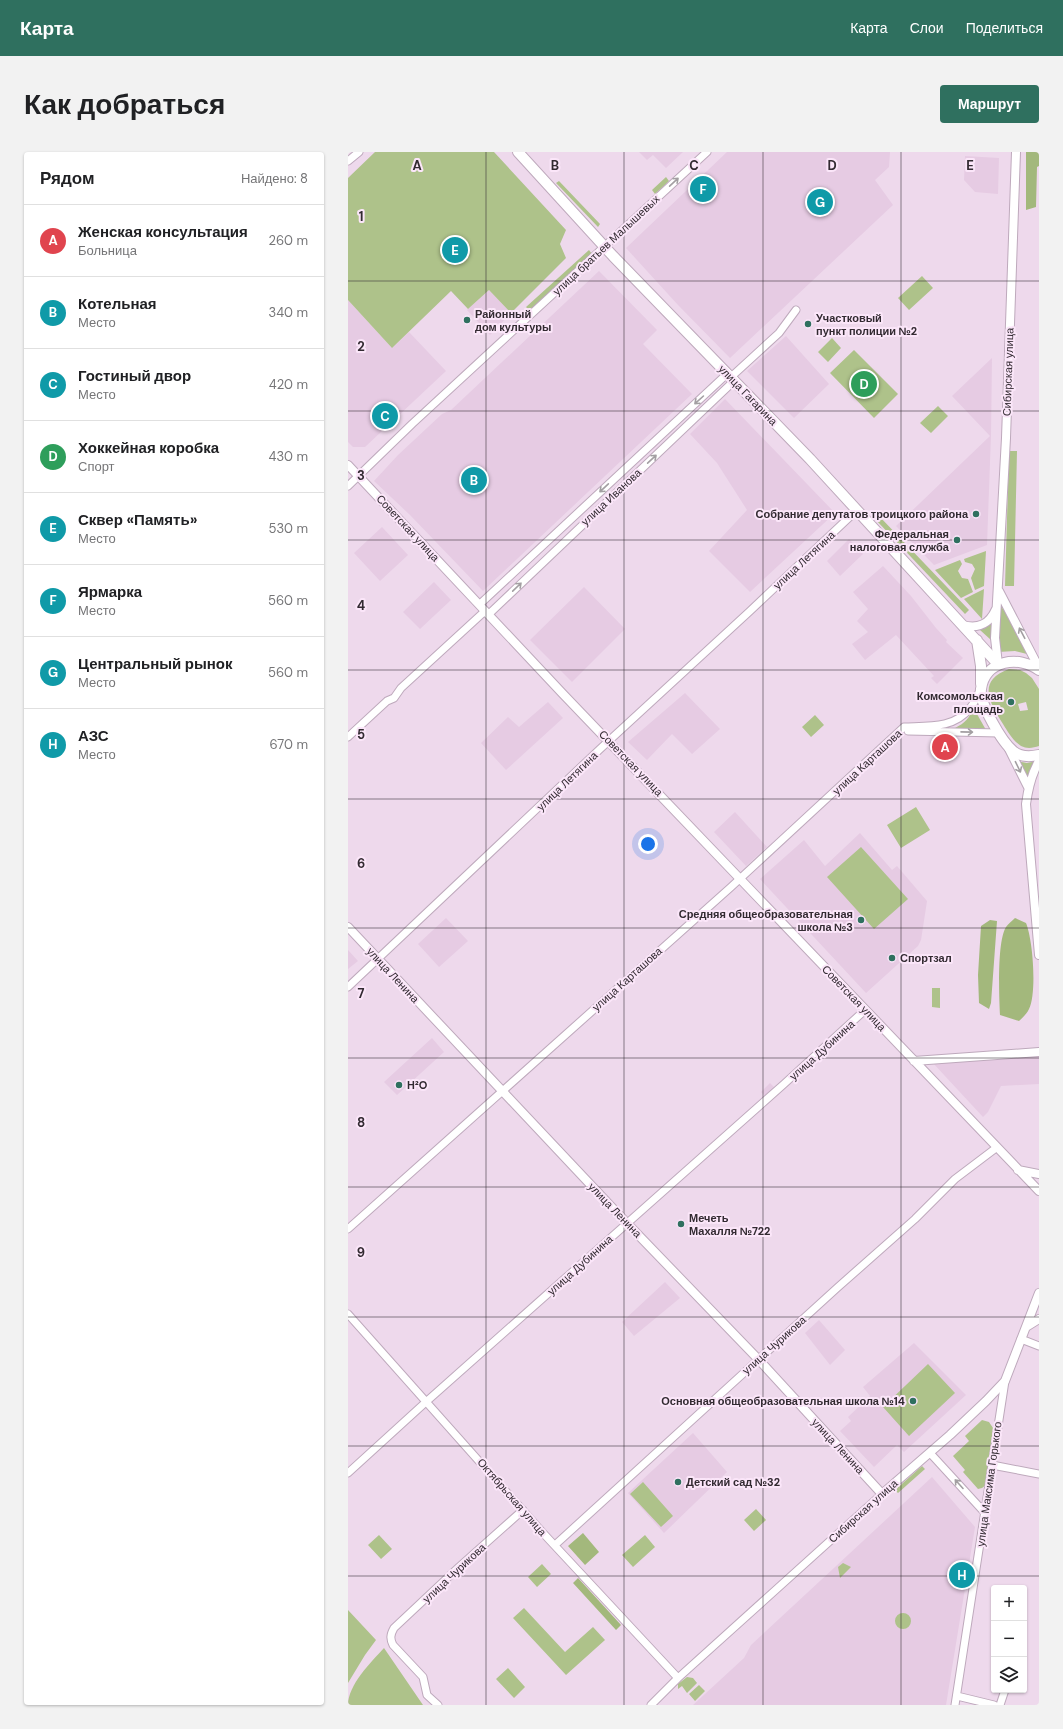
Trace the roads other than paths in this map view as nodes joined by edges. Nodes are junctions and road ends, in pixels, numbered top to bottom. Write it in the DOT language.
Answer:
graph roads {
  1 [pos="358,152"];
  2 [pos="518,152"];
  3 [pos="707,152"];
  4 [pos="1016,152"];
  5 [pos="348,161"];
  6 [pos="604,246"];
  7 [pos="796,310"];
  8 [pos="731,377"];
  9 [pos="348,466"];
  10 [pos="358,476"];
  11 [pos="348,486"];
  12 [pos="857,510"];
  13 [pos="999,591"];
  14 [pos="998,604"];
  15 [pos="485,610"];
  16 [pos="962,625"];
  17 [pos="977,640"];
  18 [pos="998,664"];
  19 [pos="1039,669"];
  20 [pos="981,688"];
  21 [pos="902,729"];
  22 [pos="1000,733"];
  23 [pos="348,737"];
  24 [pos="609,741"];
  25 [pos="1008,746"];
  26 [pos="1039,755"];
  27 [pos="1039,762"];
  28 [pos="1028,787"];
  29 [pos="740,878"];
  30 [pos="348,927"];
  31 [pos="1039,955"];
  32 [pos="378,960"];
  33 [pos="348,988"];
  34 [pos="865,1010"];
  35 [pos="1039,1052"];
  36 [pos="914,1061"];
  37 [pos="502,1091"];
  38 [pos="996,1148"];
  39 [pos="1017,1170"];
  40 [pos="1039,1174"];
  41 [pos="1039,1191"];
  42 [pos="627,1223"];
  43 [pos="348,1230"];
  44 [pos="1039,1293"];
  45 [pos="348,1314"];
  46 [pos="1039,1319"];
  47 [pos="1026,1327"];
  48 [pos="1021,1339"];
  49 [pos="1039,1346"];
  50 [pos="758,1360"];
  51 [pos="1005,1381"];
  52 [pos="427,1401"];
  53 [pos="930,1453"];
  54 [pos="992,1466"];
  55 [pos="348,1473"];
  56 [pos="1039,1474"];
  57 [pos="882,1494"];
  58 [pos="523,1510"];
  59 [pos="985,1513"];
  60 [pos="554,1546"];
  61 [pos="678,1678"];
  62 [pos="1004,1693"];
  63 [pos="957,1696"];
  64 [pos="438,1705"];
  65 [pos="651,1705"];
  66 [pos="955,1705"];
  67 [pos="994,1705"];
  68 [pos="1000,1705"];
  1 -- 5 [label="street"];
  2 -- 6 [label="main road, улица Гагарина"];
  6 -- 3 [label="street, улица братьев Малышевых, one-way"];
  4 -- 13 [label="street, Сибирская улица"];
  6 -- 8 [label="main road, улица Гагарина"];
  6 -- 10 [label="street, улица братьев Малышевых"];
  7 -- 8 [label="street, улица Иванова"];
  8 -- 12 [label="main road, улица Гагарина"];
  8 -- 15 [label="street, улица Иванова, one-way"];
  15 -- 8 [label="street, улица Иванова, one-way"];
  9 -- 10 [label="street, Советская улица"];
  10 -- 11 [label="street, улица братьев Малышевых"];
  10 -- 15 [label="street, Советская улица"];
  12 -- 16 [label="main road, улица Гагарина"];
  12 -- 24 [label="street, улица Летягина"];
  13 -- 14 [label="street, Сибирская улица"];
  19 -- 13 [label="street, one-way"];
  14 -- 16 [label="street, Сибирская улица"];
  14 -- 18 [label="street, Сибирская улица"];
  15 -- 23 [label="street, улица Иванова"];
  15 -- 24 [label="street, Советская улица"];
  16 -- 17 [label="main road, улица Гагарина"];
  17 -- 18 [label="main road, улица Гагарина"];
  17 -- 20 [label="main road"];
  18 -- 19 [label="main road"];
  18 -- 20 [label="main road"];
  20 -- 21 [label="street"];
  20 -- 22 [label="main road"];
  21 -- 22 [label="street, one-way"];
  21 -- 29 [label="street, улица Карташова"];
  22 -- 25 [label="main road"];
  24 -- 29 [label="street, Советская улица"];
  24 -- 32 [label="street, улица Летягина"];
  25 -- 26 [label="main road"];
  25 -- 28 [label="street, one-way"];
  27 -- 28 [label="street"];
  28 -- 31 [label="street"];
  29 -- 34 [label="street, Советская улица"];
  29 -- 37 [label="street, улица Карташова"];
  30 -- 32 [label="street, улица Ленина"];
  32 -- 33 [label="street, улица Летягина"];
  32 -- 37 [label="street, улица Ленина"];
  34 -- 36 [label="street, Советская улица"];
  34 -- 42 [label="street, улица Дубинина"];
  35 -- 36 [label="street"];
  36 -- 38 [label="street, Советская улица"];
  37 -- 42 [label="street, улица Ленина"];
  37 -- 43 [label="street, улица Карташова"];
  38 -- 39 [label="street, Советская улица"];
  38 -- 50 [label="street, улица Чурикова"];
  39 -- 40 [label="street"];
  39 -- 41 [label="street, Советская улица"];
  42 -- 50 [label="street, улица Ленина"];
  42 -- 52 [label="street, улица Дубинина"];
  44 -- 47 [label="street, Сибирская улица"];
  45 -- 52 [label="street, Октябрьская улица"];
  46 -- 47 [label="street"];
  47 -- 48 [label="street, Сибирская улица"];
  48 -- 49 [label="street"];
  48 -- 51 [label="street, Сибирская улица"];
  50 -- 57 [label="street, улица Ленина"];
  50 -- 60 [label="street, улица Чурикова"];
  51 -- 53 [label="street, Сибирская улица"];
  51 -- 54 [label="street, улица Максима Горького"];
  52 -- 55 [label="street, улица Дубинина"];
  52 -- 58 [label="street, Октябрьская улица"];
  53 -- 57 [label="street, Сибирская улица"];
  59 -- 53 [label="street, one-way"];
  54 -- 56 [label="street"];
  54 -- 59 [label="street, улица Максима Горького"];
  57 -- 61 [label="street, Сибирская улица"];
  58 -- 60 [label="street, Октябрьская улица"];
  58 -- 64 [label="street, улица Чурикова"];
  59 -- 63 [label="street, улица Максима Горького"];
  60 -- 61 [label="street, Октябрьская улица"];
  61 -- 65 [label="street, Сибирская улица"];
  62 -- 68 [label="street"];
  63 -- 66 [label="street, улица Максима Горького"];
  63 -- 67 [label="street"];
}
